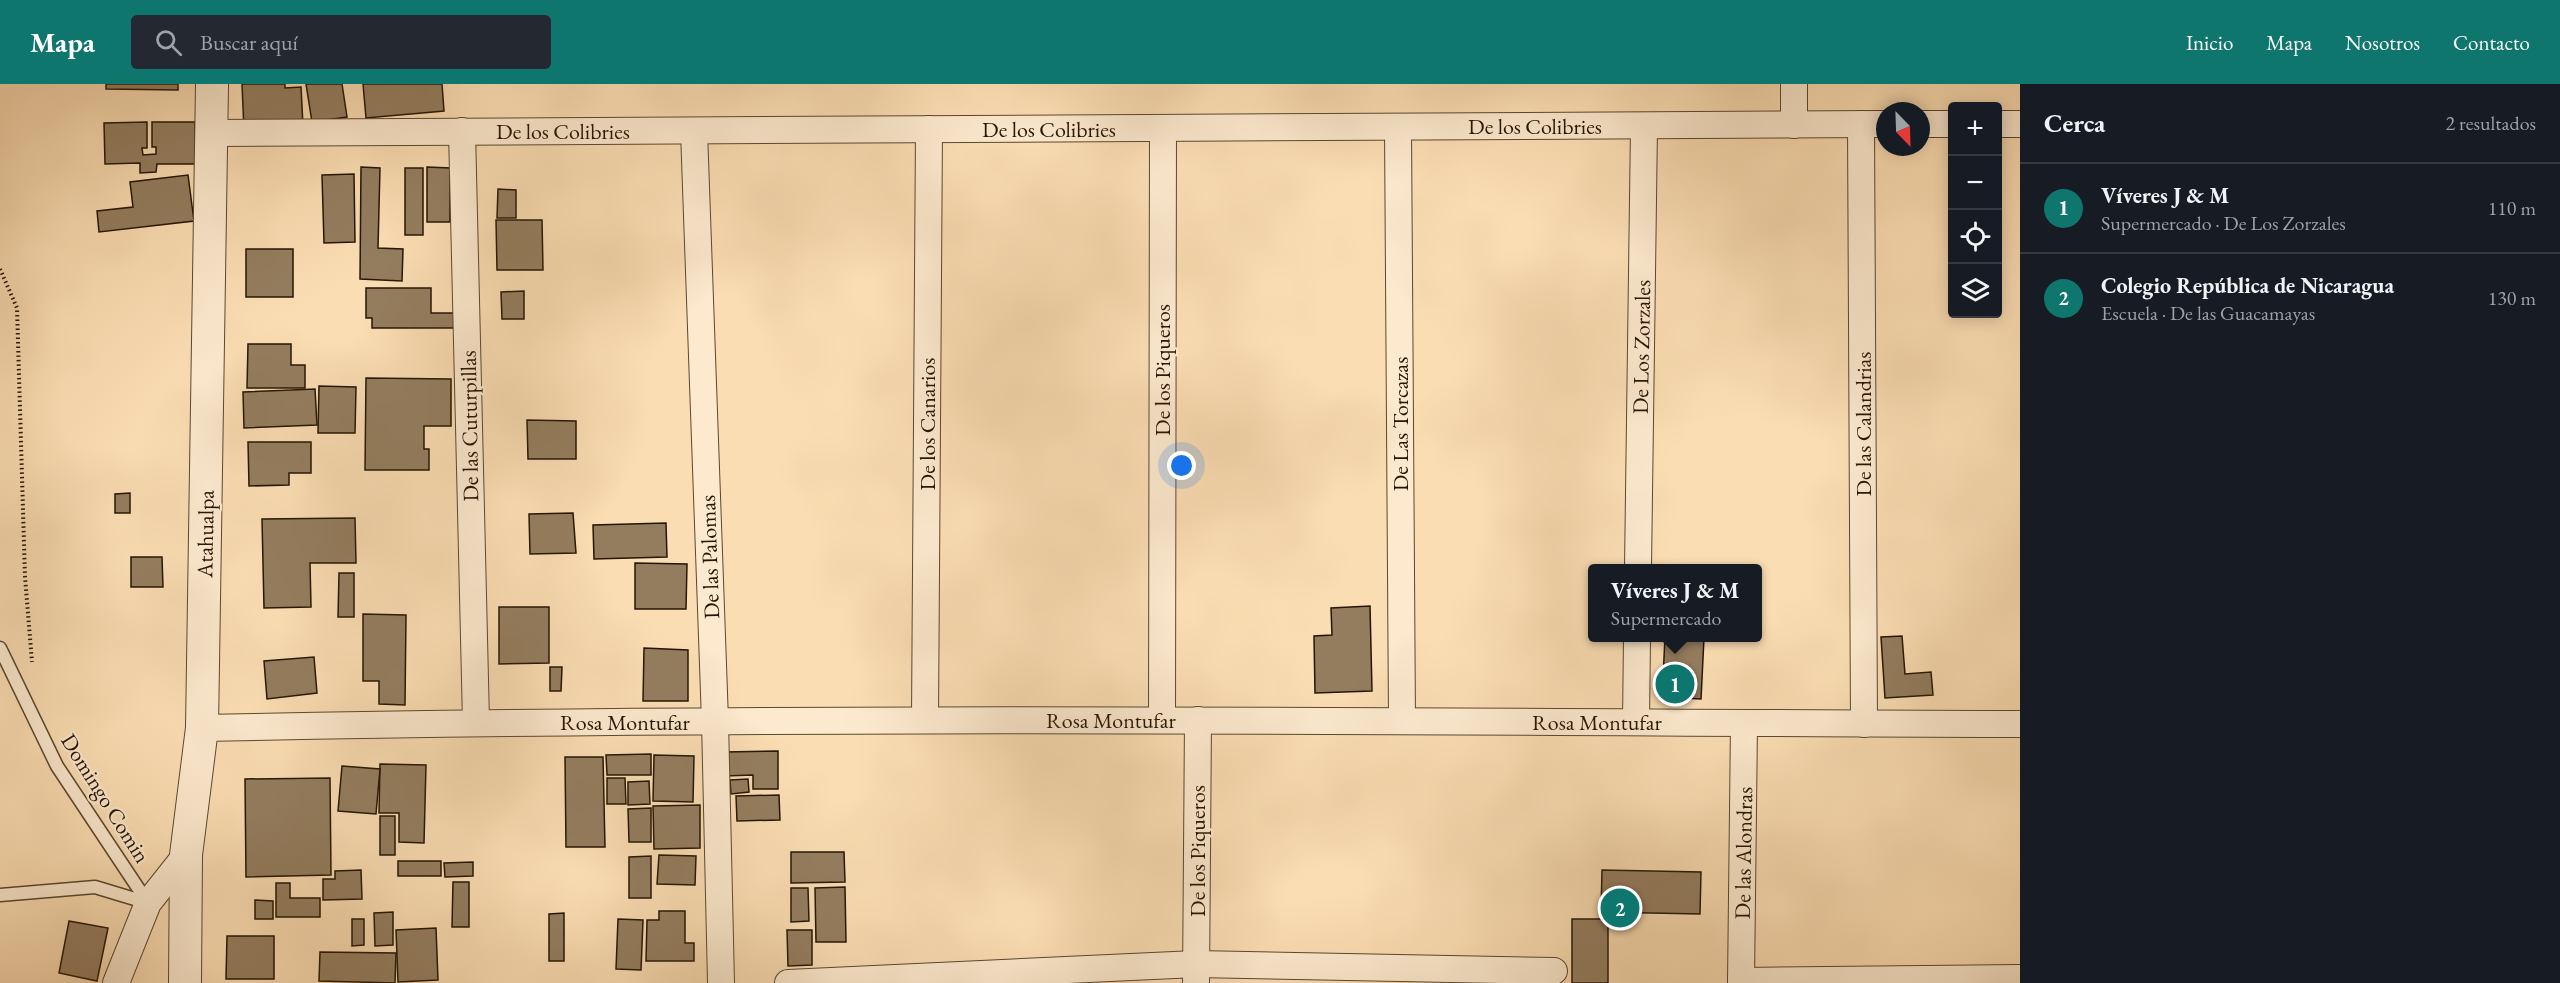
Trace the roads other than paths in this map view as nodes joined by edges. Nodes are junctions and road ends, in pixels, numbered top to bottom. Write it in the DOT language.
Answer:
graph roads {
  1 [pos="212,84"];
  2 [pos="1794,84"];
  3 [pos="1873,124"];
  4 [pos="1930,124"];
  5 [pos="1948,124"];
  6 [pos="2002,124"];
  7 [pos="2020,124"];
  8 [pos="1794,125"];
  9 [pos="1644,126"];
  10 [pos="1398,127"];
  11 [pos="1162,128"];
  12 [pos="929,129"];
  13 [pos="462,131"];
  14 [pos="694,131"];
  15 [pos="213,133"];
  16 [pos="1638,564"];
  17 [pos="1637,642"];
  18 [pos="0,648"];
  19 [pos="925,719"];
  20 [pos="1162,720"];
  21 [pos="1198,720"];
  22 [pos="715,721"];
  23 [pos="1402,721"];
  24 [pos="476,722"];
  25 [pos="1636,722"];
  26 [pos="1744,723"];
  27 [pos="1864,724"];
  28 [pos="2020,724"];
  29 [pos="202,728"];
  30 [pos="186,855"];
  31 [pos="0,895"];
  32 [pos="148,903"];
  33 [pos="1554,971"];
  34 [pos="1196,973"];
  35 [pos="2020,978"];
  36 [pos="1741,982"];
  37 [pos="116,983"];
  38 [pos="185,983"];
  39 [pos="721,983"];
  40 [pos="788,983"];
  1 -- 15 [label="street, Atahualpa"];
  2 -- 8 [label="street"];
  3 -- 8 [label="street, De los Colibries"];
  3 -- 27 [label="street, De las Calandrias"];
  4 -- 5 [label="street"];
  6 -- 7 [label="street"];
  8 -- 9 [label="street, De los Colibries"];
  9 -- 10 [label="street, De los Colibries"];
  9 -- 16 [label="street, De Los Zorzales"];
  10 -- 11 [label="street, De los Colibries"];
  10 -- 23 [label="street, De Las Torcazas"];
  11 -- 12 [label="street, De los Colibries"];
  11 -- 20 [label="street, De los Piqueros"];
  12 -- 14 [label="street, De los Colibries"];
  12 -- 19 [label="street, De los Canarios"];
  13 -- 14 [label="street, De los Colibries"];
  13 -- 15 [label="street, De los Colibries"];
  13 -- 24 [label="street, De las Cuturpillas"];
  14 -- 22 [label="street, De las Palomas"];
  15 -- 29 [label="street, Atahualpa"];
  17 -- 25 [label="street"];
  18 -- 32 [label="lane, Domingo Comin"];
  19 -- 20 [label="street, Rosa Montufar"];
  19 -- 22 [label="street, Rosa Montufar"];
  20 -- 21 [label="street, Rosa Montufar"];
  21 -- 23 [label="street, Rosa Montufar"];
  21 -- 34 [label="street, De los Piqueros"];
  22 -- 24 [label="street, Rosa Montufar"];
  22 -- 39 [label="street, De las Palomas"];
  23 -- 25 [label="street, Rosa Montufar"];
  24 -- 29 [label="street, Rosa Montufar"];
  25 -- 26 [label="street, Rosa Montufar"];
  26 -- 27 [label="street, Rosa Montufar"];
  26 -- 36 [label="street, De las Alondras"];
  27 -- 28 [label="street, Rosa Montufar"];
  29 -- 30 [label="street, Atahualpa"];
  30 -- 32 [label="street"];
  30 -- 38 [label="street, Atahualpa"];
  31 -- 32 [label="lane"];
  32 -- 37 [label="street"];
  33 -- 34 [label="street"];
  34 -- 40 [label="street"];
  35 -- 36 [label="street"];
}
